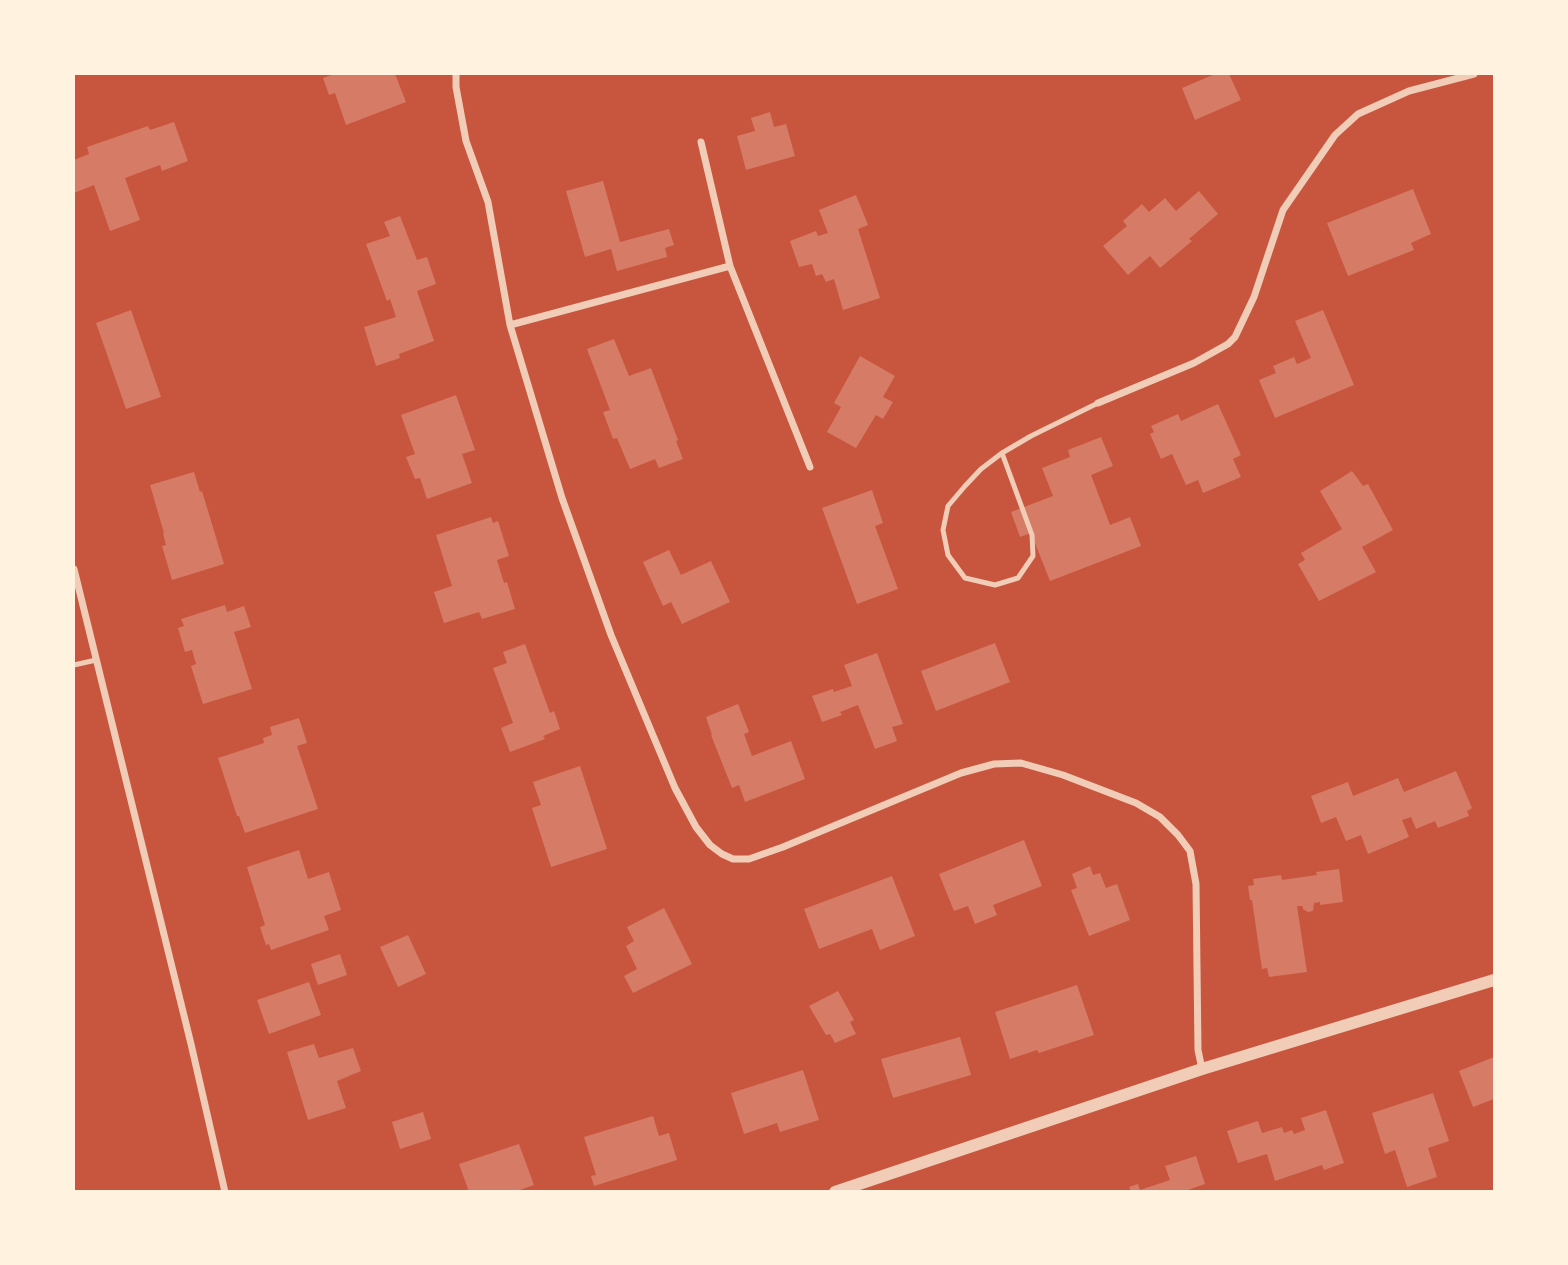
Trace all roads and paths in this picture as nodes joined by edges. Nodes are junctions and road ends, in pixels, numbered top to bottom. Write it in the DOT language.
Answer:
graph roads {
  1 [pos="456,74"];
  2 [pos="1474,74"];
  3 [pos="701,142"];
  4 [pos="730,266"];
  5 [pos="510,325"];
  6 [pos="1098,403"];
  7 [pos="1002,453"];
  8 [pos="810,467"];
  9 [pos="74,569"];
  10 [pos="96,660"];
  11 [pos="74,665"];
  12 [pos="1494,980"];
  13 [pos="1202,1069"];
  14 [pos="225,1192"];
  15 [pos="835,1192"];
  1 -- 5 [label="street"];
  2 -- 6 [label="street"];
  3 -- 4 [label="street"];
  4 -- 5 [label="street"];
  4 -- 8 [label="street"];
  5 -- 13 [label="street"];
  6 -- 7 [label="lane"];
  7 -- 7 [label="lane"];
  9 -- 10 [label="street"];
  10 -- 11 [label="lane"];
  10 -- 14 [label="street"];
  12 -- 13 [label="street"];
  13 -- 15 [label="street"];
}
